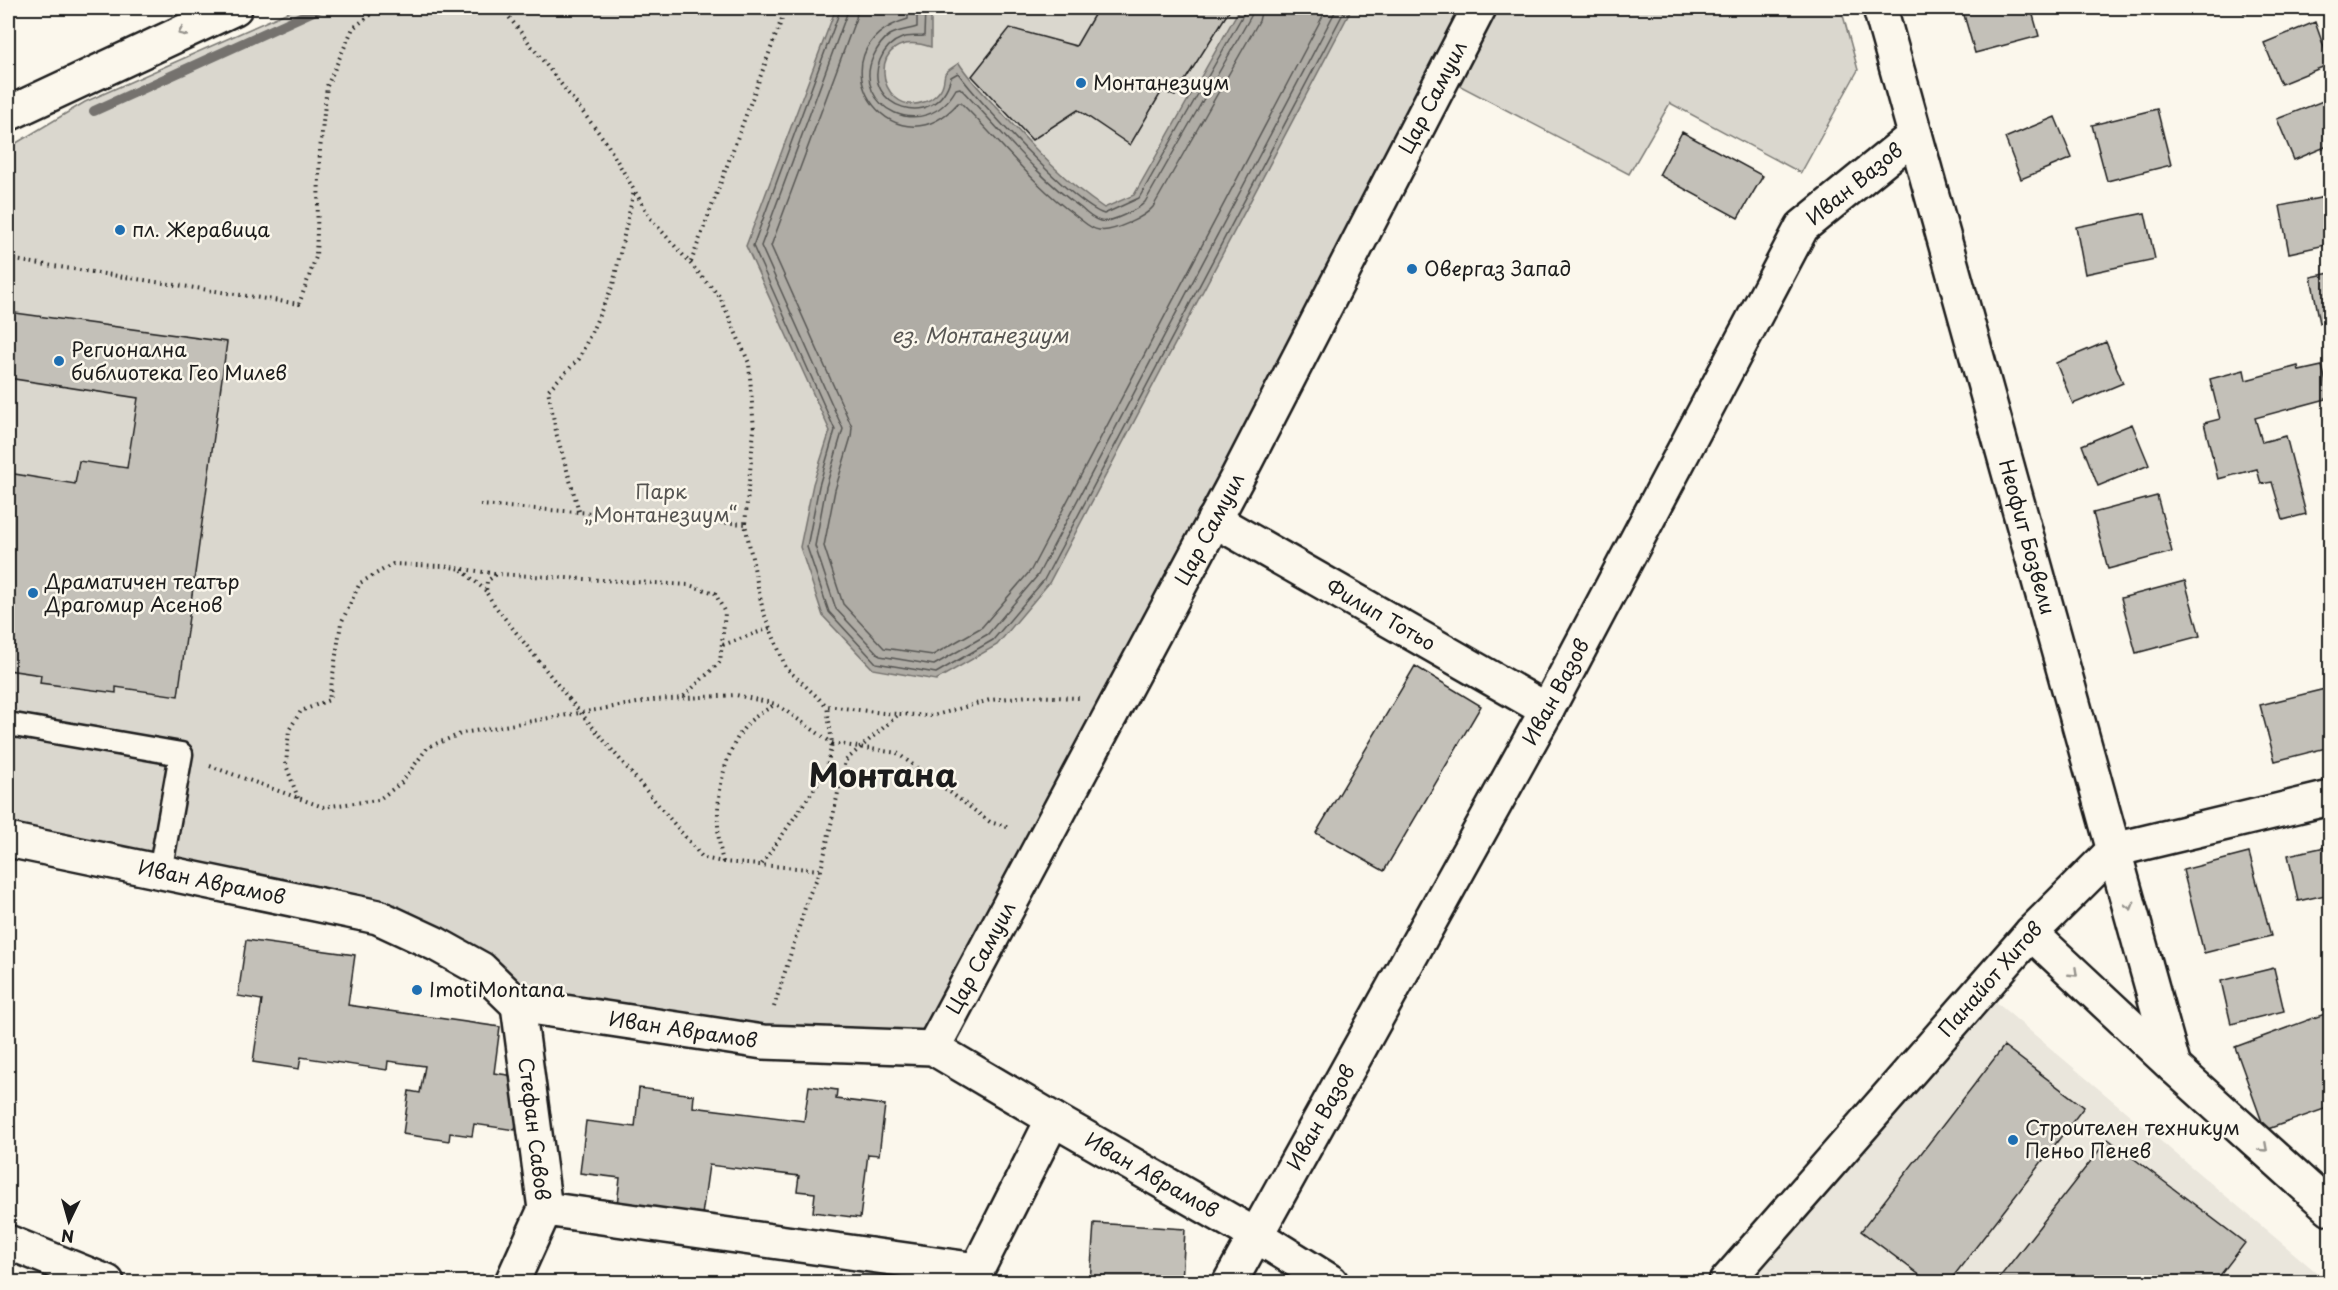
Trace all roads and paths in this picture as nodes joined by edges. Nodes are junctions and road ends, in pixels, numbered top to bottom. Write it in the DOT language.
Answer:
graph roads {
  1 [pos="235,8"];
  2 [pos="380,8"];
  3 [pos="502,8"];
  4 [pos="786,8"];
  5 [pos="1479,8"];
  6 [pos="1880,8"];
  7 [pos="8,114"];
  8 [pos="1916,135"];
  9 [pos="634,190"];
  10 [pos="8,258"];
  11 [pos="691,262"];
  12 [pos="480,505"];
  13 [pos="579,512"];
  14 [pos="1214,520"];
  15 [pos="745,524"];
  16 [pos="462,569"];
  17 [pos="497,574"];
  18 [pos="486,591"];
  19 [pos="770,628"];
  20 [pos="723,645"];
  21 [pos="681,699"];
  22 [pos="1118,700"];
  23 [pos="776,704"];
  24 [pos="827,706"];
  25 [pos="1547,710"];
  26 [pos="899,714"];
  27 [pos="8,724"];
  28 [pos="832,743"];
  29 [pos="861,746"];
  30 [pos="181,754"];
  31 [pos="298,798"];
  32 [pos="2331,798"];
  33 [pos="8,840"];
  34 [pos="1044,840"];
  35 [pos="2114,850"];
  36 [pos="723,862"];
  37 [pos="762,865"];
  38 [pos="821,870"];
  39 [pos="160,872"];
  40 [pos="2031,933"];
  41 [pos="518,1005"];
  42 [pos="763,1042"];
  43 [pos="933,1048"];
  44 [pos="2174,1067"];
  45 [pos="1053,1119"];
  46 [pos="2331,1208"];
  47 [pos="545,1209"];
  48 [pos="1257,1236"];
  49 [pos="8,1242"];
  50 [pos="975,1276"];
  51 [pos="107,1282"];
  52 [pos="512,1282"];
  53 [pos="1230,1282"];
  54 [pos="1331,1282"];
  55 [pos="1726,1282"];
  1 -- 7 [label="street, one-way"];
  2 -- 10 [label="path"];
  3 -- 9 [label="path"];
  4 -- 11 [label="path"];
  5 -- 14 [label="street, Цар Самуил"];
  6 -- 8 [label="street, Неофит Бозвели"];
  8 -- 25 [label="street, Иван Вазов"];
  8 -- 35 [label="street, Неофит Бозвели"];
  9 -- 11 [label="path"];
  9 -- 13 [label="path"];
  11 -- 15 [label="path"];
  12 -- 13 [label="path"];
  13 -- 15 [label="path"];
  14 -- 22 [label="street, Цар Самуил"];
  14 -- 25 [label="street, Филип Тотьо"];
  15 -- 19 [label="path"];
  16 -- 17 [label="path"];
  16 -- 18 [label="path"];
  16 -- 31 [label="path"];
  17 -- 18 [label="path"];
  17 -- 20 [label="path"];
  18 -- 36 [label="path, bridge"];
  19 -- 20 [label="path"];
  19 -- 24 [label="path"];
  20 -- 21 [label="path"];
  21 -- 23 [label="path"];
  21 -- 31 [label="path"];
  22 -- 26 [label="path"];
  22 -- 34 [label="street, Цар Самуил"];
  23 -- 28 [label="path"];
  23 -- 36 [label="path"];
  24 -- 26 [label="path"];
  24 -- 28 [label="path"];
  25 -- 48 [label="street, Иван Вазов"];
  26 -- 29 [label="path"];
  27 -- 30 [label="lane"];
  28 -- 29 [label="path"];
  28 -- 37 [label="path"];
  29 -- 34 [label="path"];
  29 -- 38 [label="path"];
  30 -- 31 [label="path"];
  30 -- 39 [label="lane"];
  32 -- 35 [label="street"];
  33 -- 39 [label="street, Иван Аврамов"];
  34 -- 43 [label="street, Цар Самуил"];
  35 -- 40 [label="street, Панайот Хитов"];
  35 -- 44 [label="street, Неофит Бозвели, one-way"];
  36 -- 37 [label="path"];
  37 -- 38 [label="path"];
  38 -- 42 [label="path"];
  39 -- 41 [label="street, Иван Аврамов"];
  40 -- 44 [label="street, one-way"];
  40 -- 55 [label="street, Панайот Хитов"];
  41 -- 42 [label="street, Иван Аврамов"];
  41 -- 47 [label="street, Стефан Савов"];
  42 -- 43 [label="street, Иван Аврамов"];
  43 -- 45 [label="street, Иван Аврамов"];
  44 -- 46 [label="street, one-way"];
  45 -- 48 [label="street, Иван Аврамов"];
  45 -- 50 [label="street"];
  47 -- 50 [label="street"];
  47 -- 52 [label="street, Стефан Савов"];
  48 -- 53 [label="street, Иван Вазов"];
  48 -- 54 [label="street, Иван Аврамов"];
  49 -- 51 [label="street"];
}
